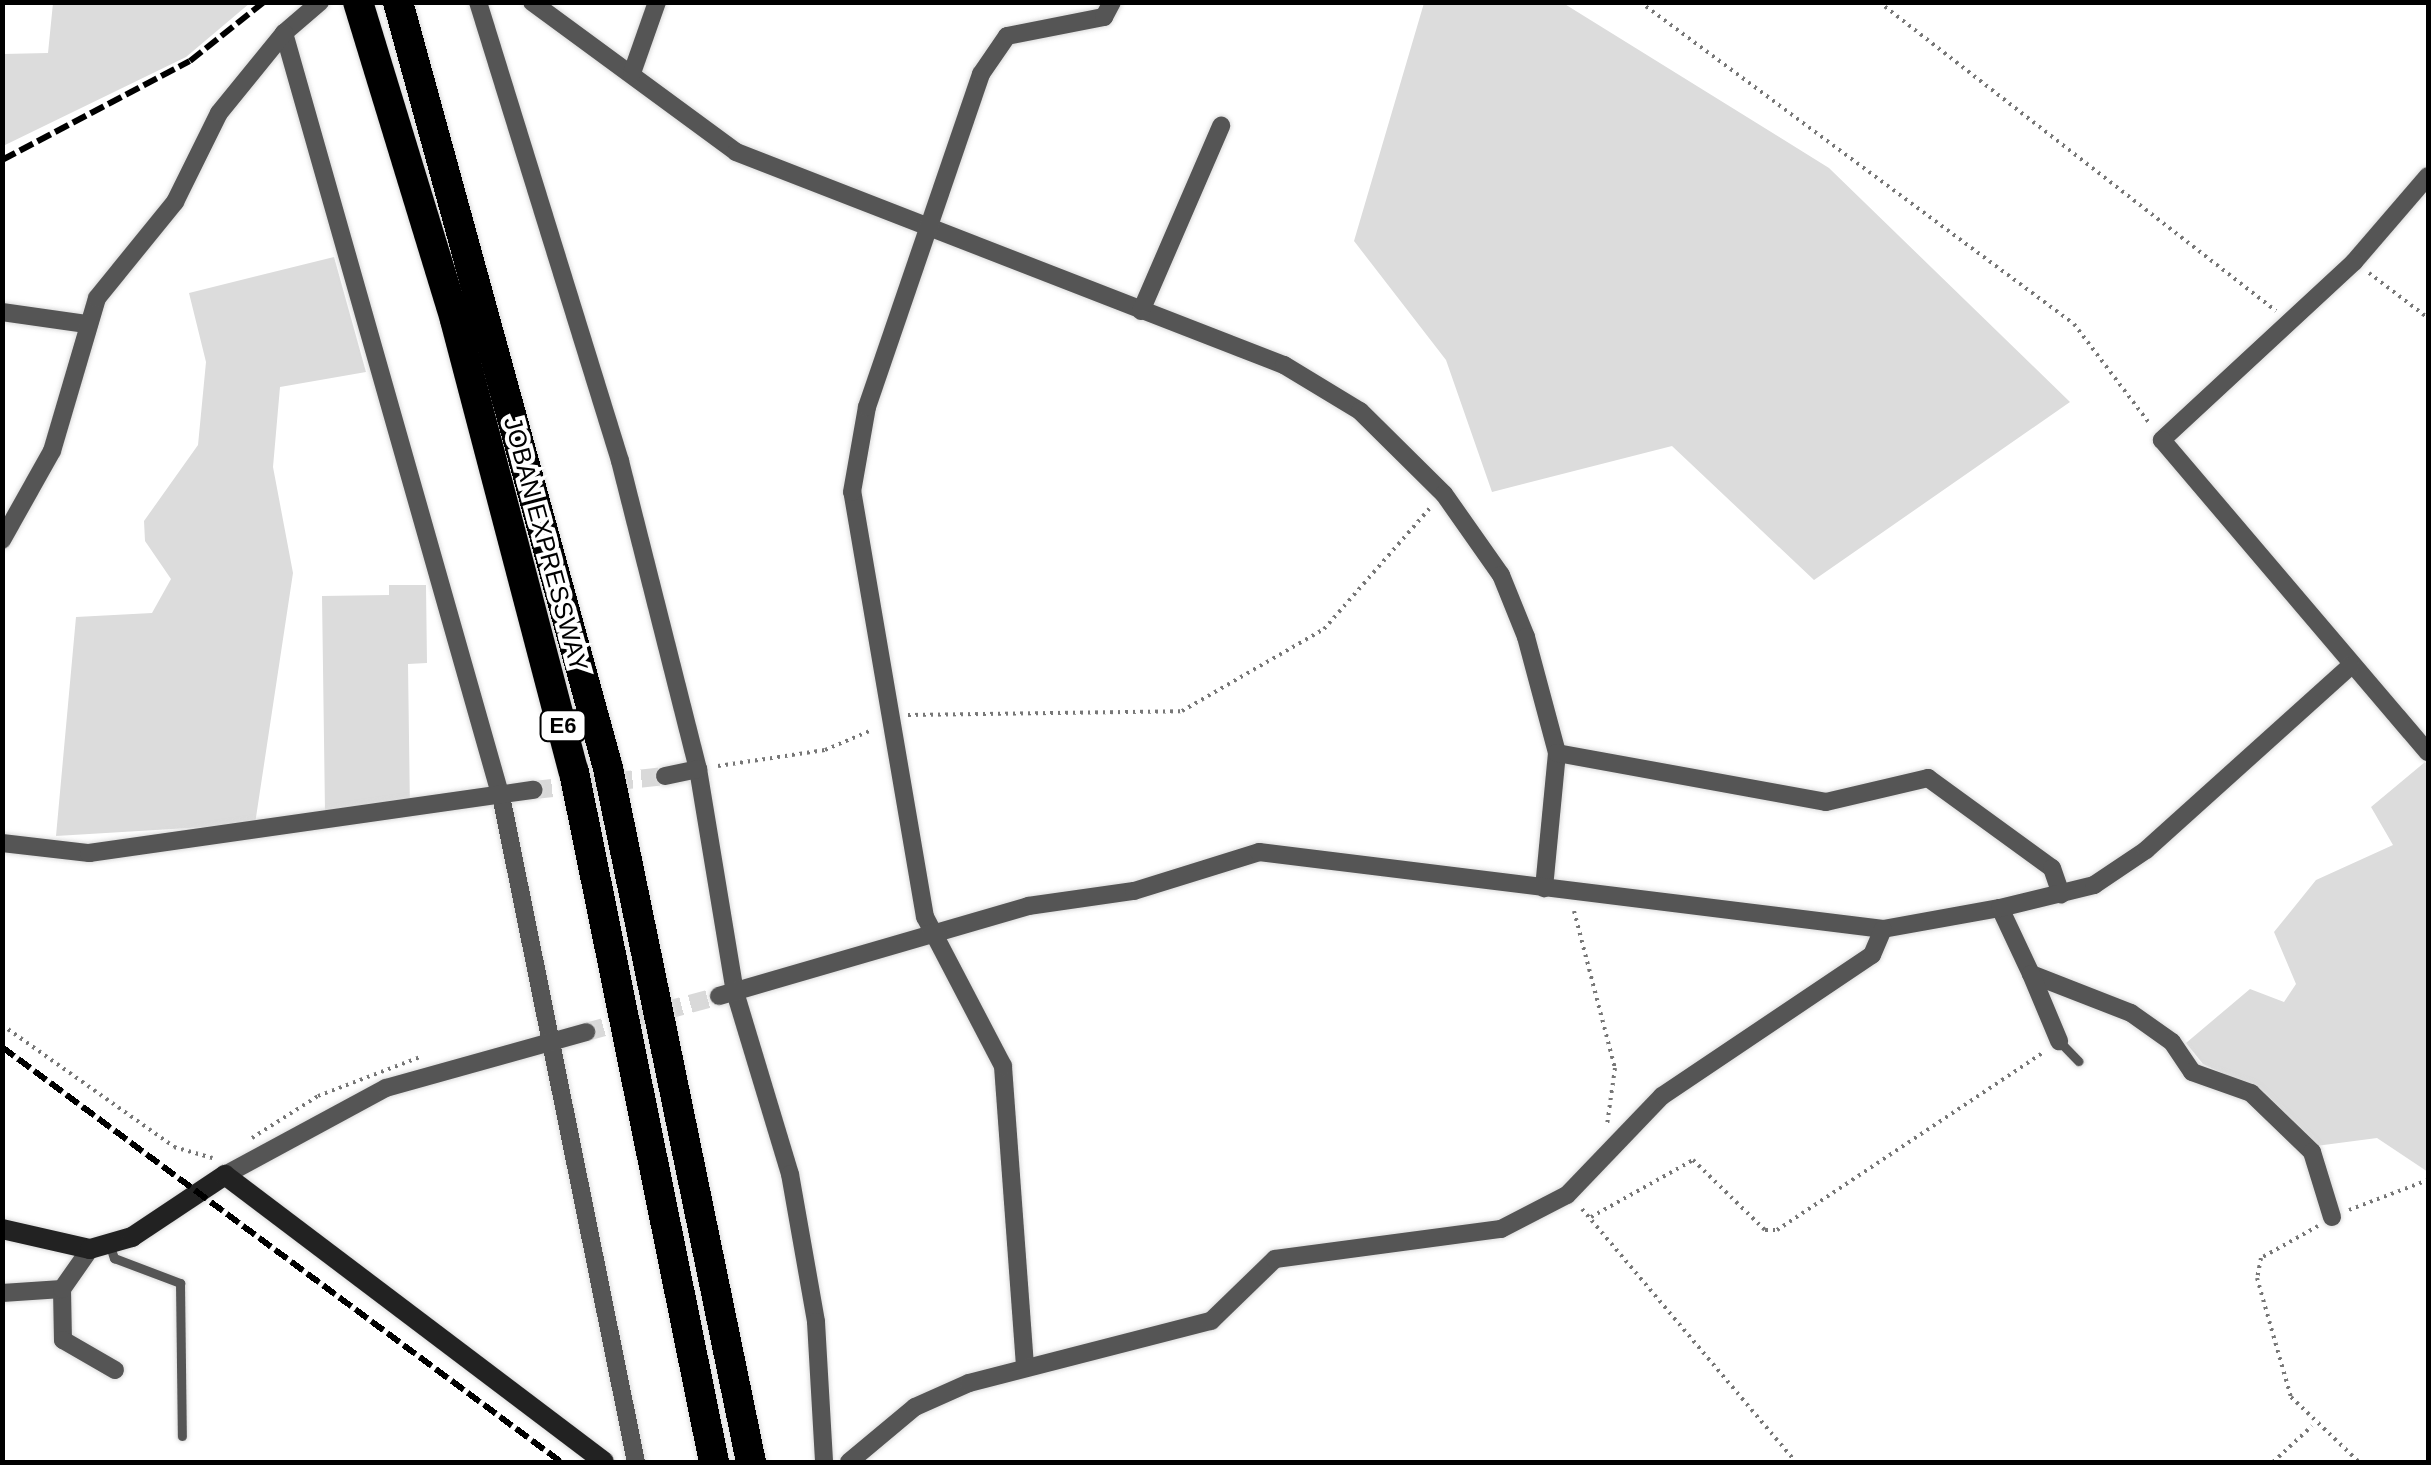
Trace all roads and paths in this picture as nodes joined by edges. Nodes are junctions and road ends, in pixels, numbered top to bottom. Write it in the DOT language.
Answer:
graph roads {
  1 [pos="320,2"];
  2 [pos="358,2"];
  3 [pos="398,2"];
  4 [pos="478,2"];
  5 [pos="532,2"];
  6 [pos="657,2"];
  7 [pos="1112,2"];
  8 [pos="1640,2"];
  9 [pos="1879,2"];
  10 [pos="284,34"];
  11 [pos="632,73"];
  12 [pos="1222,126"];
  13 [pos="2428,176"];
  14 [pos="929,230"];
  15 [pos="2354,262"];
  16 [pos="1140,311"];
  17 [pos="2,312"];
  18 [pos="2428,318"];
  19 [pos="2292,323"];
  20 [pos="86,324"];
  21 [pos="2162,440"];
  22 [pos="1444,494"];
  23 [pos="2,540"];
  24 [pos="2350,666"];
  25 [pos="886,720"];
  26 [pos="2428,752"];
  27 [pos="1557,753"];
  28 [pos="698,769"];
  29 [pos="665,776"];
  30 [pos="534,790"];
  31 [pos="502,801"];
  32 [pos="2,843"];
  33 [pos="1544,888"];
  34 [pos="1576,891"];
  35 [pos="2061,894"];
  36 [pos="2000,908"];
  37 [pos="1883,929"];
  38 [pos="936,936"];
  39 [pos="2030,974"];
  40 [pos="727,994"];
  41 [pos="2,1024"];
  42 [pos="586,1032"];
  43 [pos="554,1041"];
  44 [pos="2058,1041"];
  45 [pos="434,1053"];
  46 [pos="2078,1061"];
  47 [pos="1609,1144"];
  48 [pos="237,1147"];
  49 [pos="223,1153"];
  50 [pos="226,1176"];
  51 [pos="2428,1180"];
  52 [pos="1567,1196"];
  53 [pos="1591,1217"];
  54 [pos="2332,1217"];
  55 [pos="2,1228"];
  56 [pos="99,1246"];
  57 [pos="62,1289"];
  58 [pos="2,1293"];
  59 [pos="1026,1366"];
  60 [pos="115,1370"];
  61 [pos="2312,1426"];
  62 [pos="182,1436"];
  63 [pos="604,1462"];
  64 [pos="636,1462"];
  65 [pos="714,1462"];
  66 [pos="751,1462"];
  67 [pos="824,1462"];
  68 [pos="848,1462"];
  69 [pos="1796,1462"];
  70 [pos="2272,1462"];
  71 [pos="2359,1462"];
  1 -- 10 [label="street"];
  2 -- 65 [label="highway, JOBAN EXPRESSWAY / E6"];
  3 -- 66 [label="highway, JOBAN EXPRESSWAY / E6"];
  4 -- 28 [label="street"];
  5 -- 11 [label="street"];
  6 -- 11 [label="street"];
  7 -- 14 [label="street"];
  8 -- 21 [label="path"];
  9 -- 19 [label="path"];
  10 -- 20 [label="street"];
  10 -- 31 [label="street"];
  11 -- 14 [label="street"];
  12 -- 16 [label="street"];
  13 -- 15 [label="street"];
  14 -- 16 [label="street"];
  14 -- 25 [label="street"];
  15 -- 18 [label="path"];
  15 -- 19 [label="street"];
  16 -- 22 [label="street"];
  17 -- 20 [label="street"];
  19 -- 21 [label="street"];
  20 -- 23 [label="street"];
  21 -- 24 [label="street"];
  22 -- 25 [label="path"];
  22 -- 27 [label="street"];
  24 -- 26 [label="street"];
  24 -- 35 [label="street"];
  25 -- 28 [label="path"];
  25 -- 38 [label="street"];
  27 -- 33 [label="street"];
  27 -- 35 [label="street"];
  28 -- 29 [label="street"];
  28 -- 40 [label="street"];
  30 -- 31 [label="street"];
  31 -- 32 [label="street"];
  31 -- 43 [label="street"];
  33 -- 34 [label="street"];
  33 -- 38 [label="street"];
  34 -- 37 [label="street"];
  34 -- 47 [label="path"];
  35 -- 36 [label="street"];
  36 -- 37 [label="street"];
  36 -- 39 [label="street"];
  37 -- 47 [label="street"];
  38 -- 40 [label="street"];
  38 -- 59 [label="street"];
  39 -- 44 [label="street"];
  39 -- 54 [label="street"];
  40 -- 67 [label="street"];
  41 -- 49 [label="path"];
  42 -- 43 [label="street"];
  43 -- 50 [label="street"];
  43 -- 64 [label="street"];
  44 -- 46 [label="lane"];
  44 -- 53 [label="path"];
  45 -- 48 [label="path"];
  47 -- 52 [label="street"];
  50 -- 56 [label="street"];
  50 -- 63 [label="street"];
  51 -- 54 [label="path"];
  52 -- 53 [label="path"];
  52 -- 59 [label="street"];
  53 -- 69 [label="path"];
  54 -- 61 [label="path"];
  55 -- 56 [label="street"];
  56 -- 57 [label="street"];
  56 -- 62 [label="lane"];
  57 -- 58 [label="street"];
  57 -- 60 [label="street"];
  59 -- 68 [label="street"];
  61 -- 70 [label="path"];
  61 -- 71 [label="path"];
}
